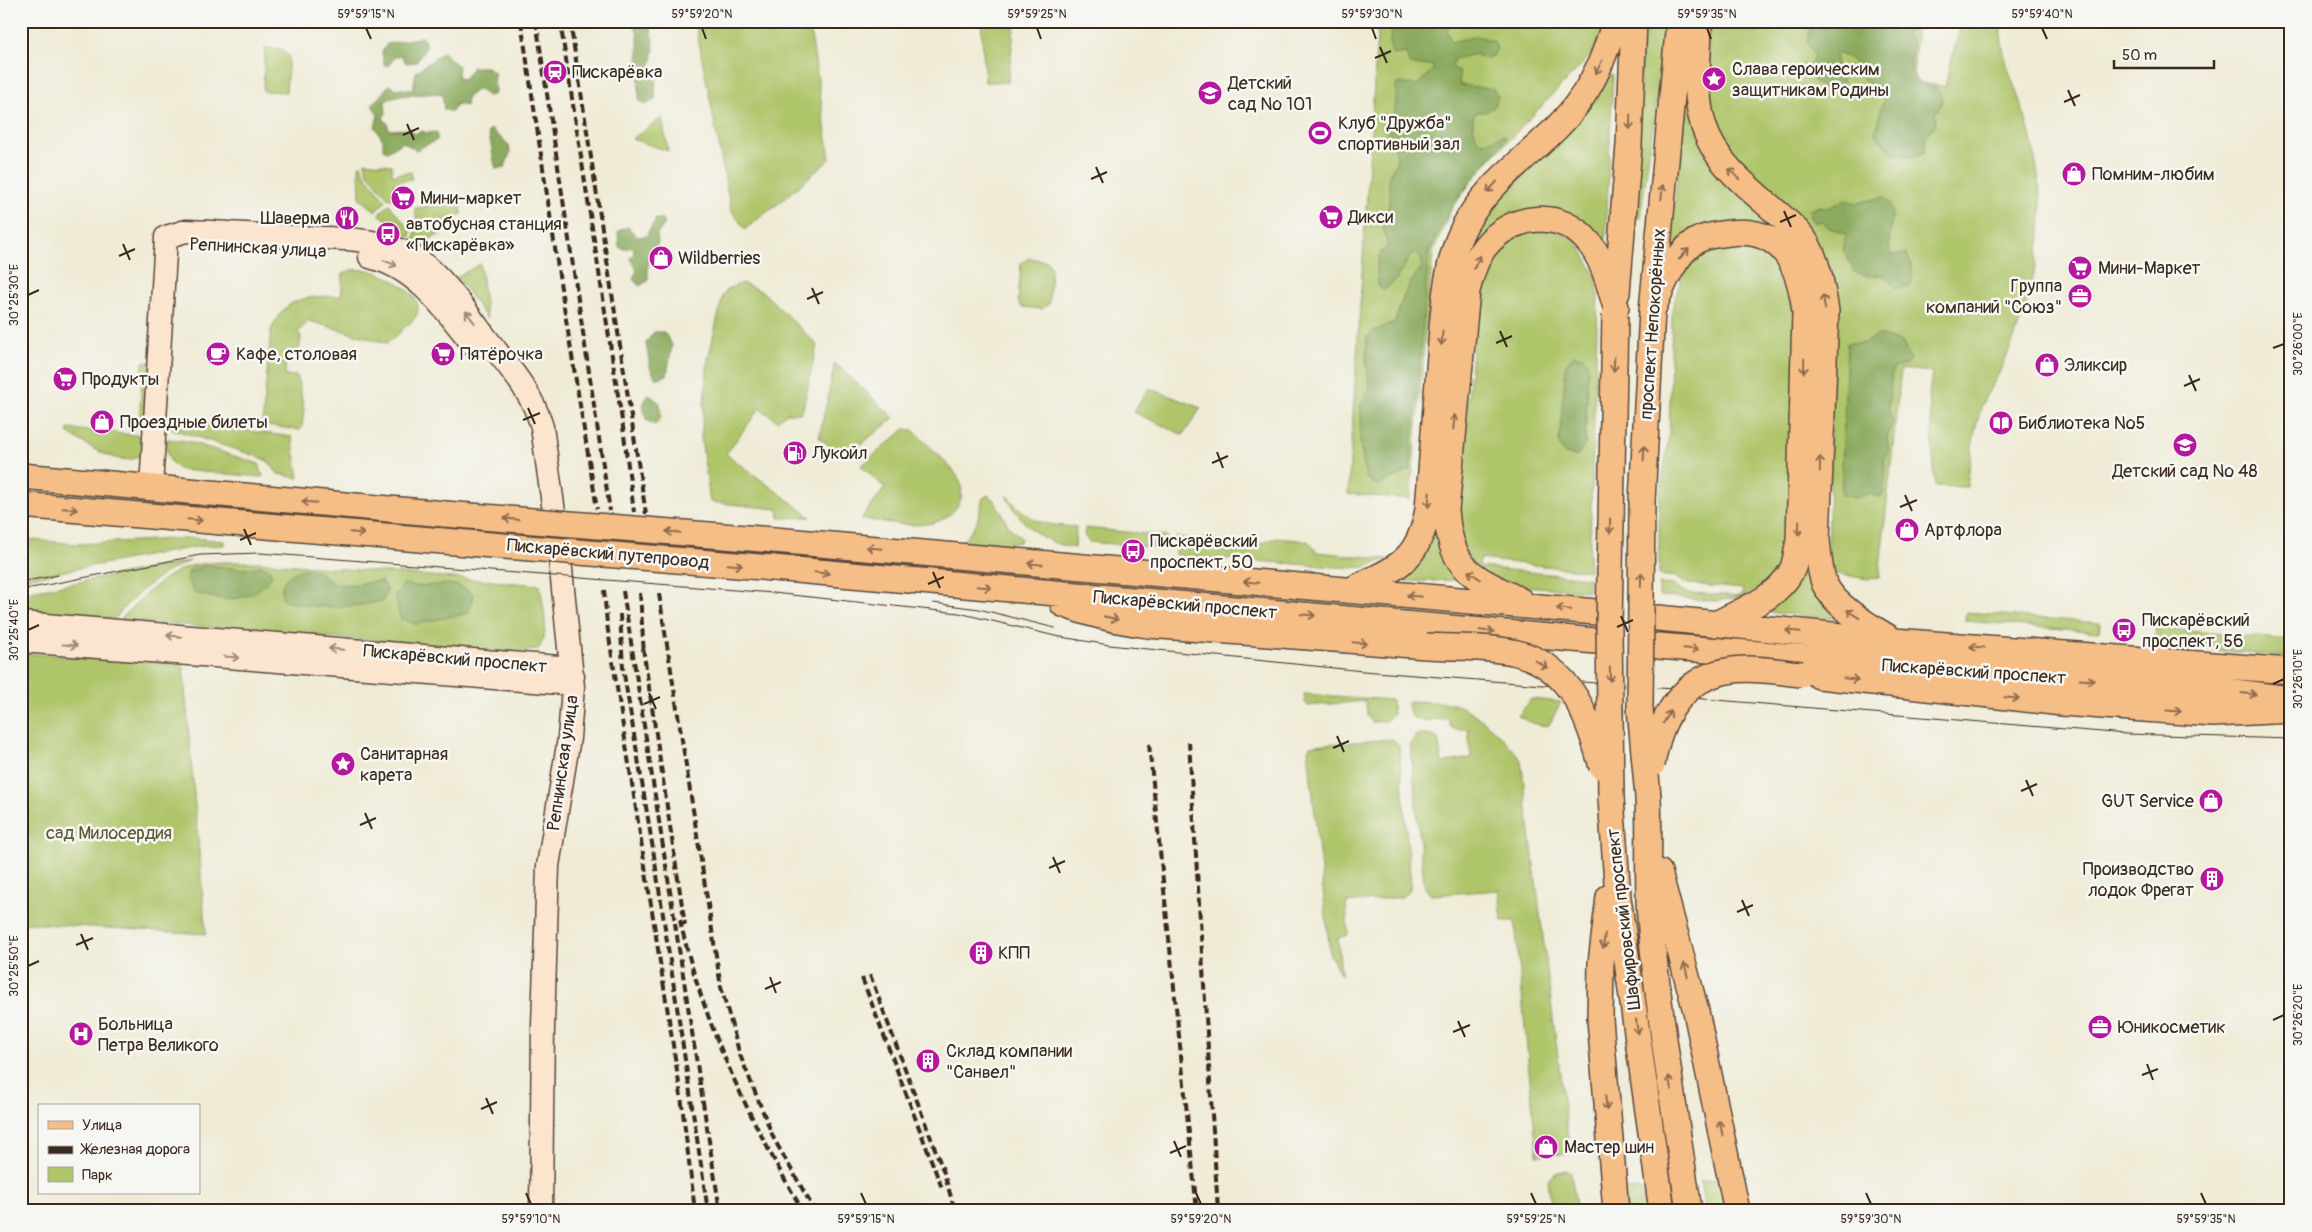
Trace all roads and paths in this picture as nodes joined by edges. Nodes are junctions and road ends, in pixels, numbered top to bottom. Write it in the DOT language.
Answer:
graph roads {
  1 [pos="1615,21"];
  2 [pos="1634,21"];
  3 [pos="1679,21"];
  4 [pos="1699,21"];
  5 [pos="1616,311"];
  6 [pos="1652,314"];
  7 [pos="21,476"];
  8 [pos="151,488"];
  9 [pos="21,505"];
  10 [pos="774,540"];
  11 [pos="773,568"];
  12 [pos="1352,590"];
  13 [pos="1032,591"];
  14 [pos="1532,606"];
  15 [pos="21,623"];
  16 [pos="1649,623"];
  17 [pos="1716,624"];
  18 [pos="1600,626"];
  19 [pos="21,641"];
  20 [pos="1894,641"];
  21 [pos="1658,646"];
  22 [pos="2291,671"];
  23 [pos="564,676"];
  24 [pos="2291,699"];
  25 [pos="2291,710"];
  26 [pos="1648,797"];
  27 [pos="1611,798"];
  28 [pos="1650,834"];
  29 [pos="1613,840"];
  30 [pos="1615,1201"];
  31 [pos="528,1211"];
  32 [pos="541,1211"];
  33 [pos="1662,1211"];
  34 [pos="1690,1211"];
  35 [pos="1738,1211"];
  1 -- 12 [label="main road, one-way"];
  2 -- 5 [label="main road, проспект Непокорённых, one-way"];
  6 -- 3 [label="main road, проспект Непокорённых, one-way"];
  20 -- 4 [label="main road, one-way"];
  14 -- 5 [label="main road, one-way"];
  5 -- 18 [label="main road, проспект Непокорённых, one-way, bridge"];
  16 -- 6 [label="main road, проспект Непокорённых, one-way, bridge"];
  6 -- 17 [label="main road, one-way"];
  7 -- 8 [label="main road"];
  10 -- 8 [label="main road, Пискарёвский путепровод, one-way, bridge"];
  8 -- 23 [label="street, Репнинская улица"];
  9 -- 11 [label="main road, Пискарёвский путепровод, one-way, bridge"];
  12 -- 10 [label="main road, Пискарёвский проспект, one-way"];
  11 -- 13 [label="main road, Пискарёвский проспект, one-way"];
  14 -- 12 [label="main road, Пискарёвский проспект, one-way"];
  13 -- 18 [label="main road, Пискарёвский проспект, one-way"];
  13 -- 27 [label="main road, one-way, bridge"];
  18 -- 14 [label="main road, Пискарёвский проспект, one-way"];
  23 -- 15 [label="street, Пискарёвский проспект, one-way"];
  16 -- 17 [label="main road, Пискарёвский проспект"];
  16 -- 26 [label="main road, Шафировский проспект, bridge"];
  20 -- 17 [label="main road, Пискарёвский проспект, one-way"];
  18 -- 27 [label="main road, Шафировский проспект, one-way, bridge"];
  19 -- 23 [label="street, Пискарёвский проспект, one-way"];
  22 -- 20 [label="main road, Пискарёвский проспект, one-way"];
  21 -- 24 [label="main road, Пискарёвский проспект, one-way"];
  23 -- 31 [label="street, Репнинская улица"];
  23 -- 32 [label="street, Репнинская улица"];
  26 -- 25 [label="main road, one-way, bridge"];
  26 -- 28 [label="main road, Шафировский проспект"];
  27 -- 29 [label="main road, Шафировский проспект"];
  34 -- 28 [label="main road, Шафировский проспект, one-way"];
  35 -- 28 [label="main road, one-way"];
  29 -- 30 [label="main road, one-way"];
  29 -- 33 [label="main road, Шафировский проспект, one-way"];
}
